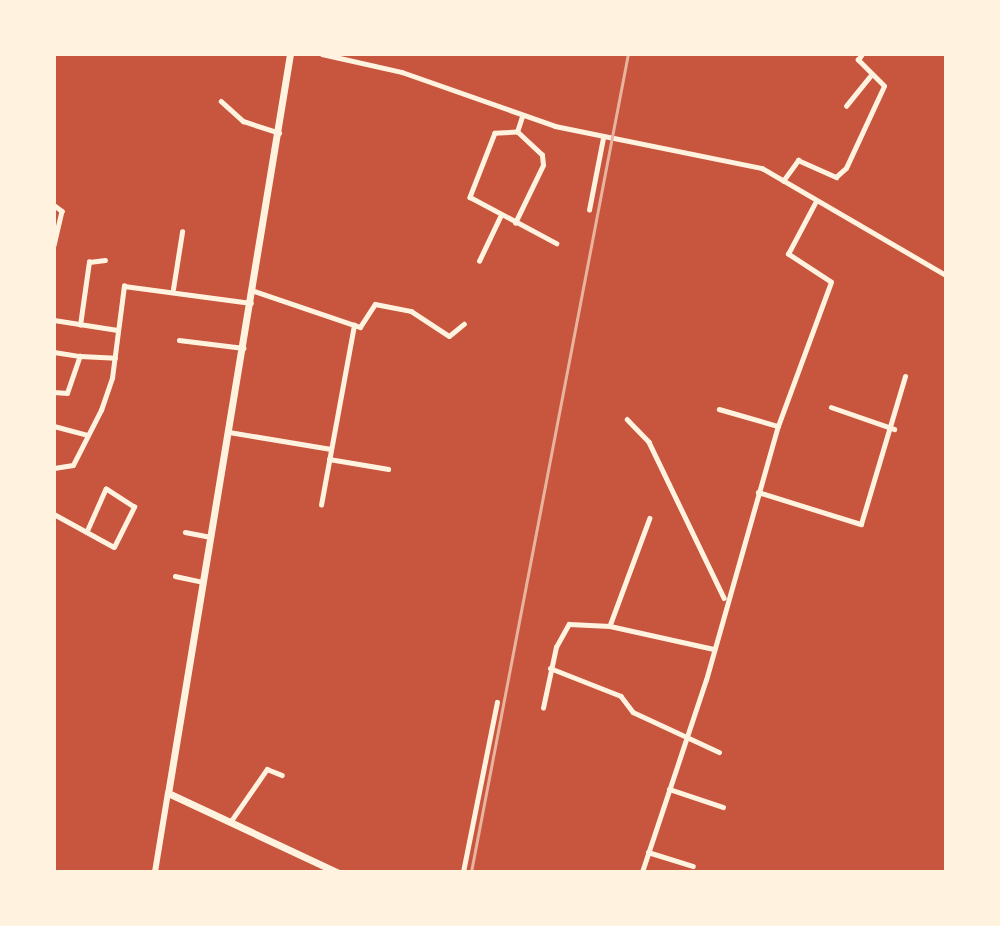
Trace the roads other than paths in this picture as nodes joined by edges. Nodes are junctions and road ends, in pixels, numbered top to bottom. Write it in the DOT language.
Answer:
graph roads {
  1 [pos="290,54"];
  2 [pos="322,54"];
  3 [pos="862,54"];
  4 [pos="871,75"];
  5 [pos="221,101"];
  6 [pos="846,106"];
  7 [pos="522,117"];
  8 [pos="517,132"];
  9 [pos="279,133"];
  10 [pos="603,138"];
  11 [pos="783,181"];
  12 [pos="815,203"];
  13 [pos="54,205"];
  14 [pos="589,210"];
  15 [pos="500,217"];
  16 [pos="515,222"];
  17 [pos="182,232"];
  18 [pos="556,243"];
  19 [pos="54,245"];
  20 [pos="105,260"];
  21 [pos="479,261"];
  22 [pos="946,275"];
  23 [pos="173,289"];
  24 [pos="254,291"];
  25 [pos="252,303"];
  26 [pos="54,320"];
  27 [pos="464,324"];
  28 [pos="80,325"];
  29 [pos="354,325"];
  30 [pos="117,330"];
  31 [pos="178,340"];
  32 [pos="244,348"];
  33 [pos="54,352"];
  34 [pos="80,356"];
  35 [pos="115,358"];
  36 [pos="905,376"];
  37 [pos="54,392"];
  38 [pos="831,407"];
  39 [pos="719,409"];
  40 [pos="627,419"];
  41 [pos="54,426"];
  42 [pos="778,426"];
  43 [pos="894,429"];
  44 [pos="230,432"];
  45 [pos="88,435"];
  46 [pos="331,449"];
  47 [pos="329,459"];
  48 [pos="54,468"];
  49 [pos="388,469"];
  50 [pos="758,492"];
  51 [pos="321,505"];
  52 [pos="54,514"];
  53 [pos="650,519"];
  54 [pos="87,532"];
  55 [pos="185,532"];
  56 [pos="211,537"];
  57 [pos="175,576"];
  58 [pos="203,582"];
  59 [pos="724,598"];
  60 [pos="610,626"];
  61 [pos="714,649"];
  62 [pos="550,668"];
  63 [pos="497,702"];
  64 [pos="543,708"];
  65 [pos="686,733"];
  66 [pos="719,752"];
  67 [pos="282,775"];
  68 [pos="669,789"];
  69 [pos="168,793"];
  70 [pos="723,807"];
  71 [pos="231,821"];
  72 [pos="648,852"];
  73 [pos="693,866"];
  74 [pos="155,872"];
  75 [pos="337,872"];
  76 [pos="463,872"];
  77 [pos="642,872"];
  1 -- 9 [label="main road"];
  2 -- 7 [label="street"];
  3 -- 4 [label="street"];
  4 -- 6 [label="street"];
  4 -- 11 [label="street"];
  5 -- 9 [label="street"];
  7 -- 8 [label="street"];
  7 -- 10 [label="street"];
  8 -- 15 [label="street"];
  8 -- 16 [label="street"];
  9 -- 24 [label="main road"];
  10 -- 11 [label="street"];
  10 -- 14 [label="street"];
  11 -- 12 [label="street"];
  12 -- 22 [label="street"];
  12 -- 42 [label="street"];
  13 -- 19 [label="street"];
  15 -- 16 [label="street"];
  15 -- 21 [label="street"];
  16 -- 18 [label="street"];
  17 -- 23 [label="street"];
  20 -- 28 [label="street"];
  23 -- 25 [label="street"];
  23 -- 30 [label="street"];
  24 -- 25 [label="main road"];
  24 -- 29 [label="street"];
  25 -- 32 [label="main road"];
  26 -- 28 [label="street"];
  27 -- 29 [label="street"];
  28 -- 30 [label="street"];
  29 -- 46 [label="street"];
  30 -- 35 [label="street"];
  31 -- 32 [label="street"];
  32 -- 44 [label="main road"];
  33 -- 34 [label="street"];
  34 -- 35 [label="street"];
  34 -- 37 [label="street"];
  35 -- 45 [label="street"];
  36 -- 43 [label="street"];
  38 -- 43 [label="street"];
  39 -- 42 [label="street"];
  40 -- 59 [label="street"];
  41 -- 45 [label="street"];
  42 -- 50 [label="street"];
  43 -- 50 [label="street"];
  44 -- 46 [label="street"];
  44 -- 56 [label="main road"];
  45 -- 48 [label="street"];
  46 -- 47 [label="street"];
  47 -- 49 [label="street"];
  47 -- 51 [label="street"];
  50 -- 59 [label="street"];
  52 -- 54 [label="street"];
  53 -- 60 [label="street"];
  54 -- 54 [label="street"];
  55 -- 56 [label="street"];
  56 -- 58 [label="main road"];
  57 -- 58 [label="street"];
  58 -- 69 [label="main road"];
  59 -- 61 [label="street"];
  60 -- 61 [label="street"];
  60 -- 62 [label="street"];
  61 -- 65 [label="street"];
  62 -- 64 [label="street"];
  62 -- 65 [label="street"];
  63 -- 76 [label="street"];
  65 -- 66 [label="street"];
  65 -- 68 [label="street"];
  67 -- 71 [label="street"];
  68 -- 70 [label="street"];
  68 -- 72 [label="street"];
  69 -- 71 [label="main road"];
  69 -- 74 [label="main road"];
  71 -- 75 [label="main road"];
  72 -- 73 [label="street"];
  72 -- 77 [label="street"];
}
